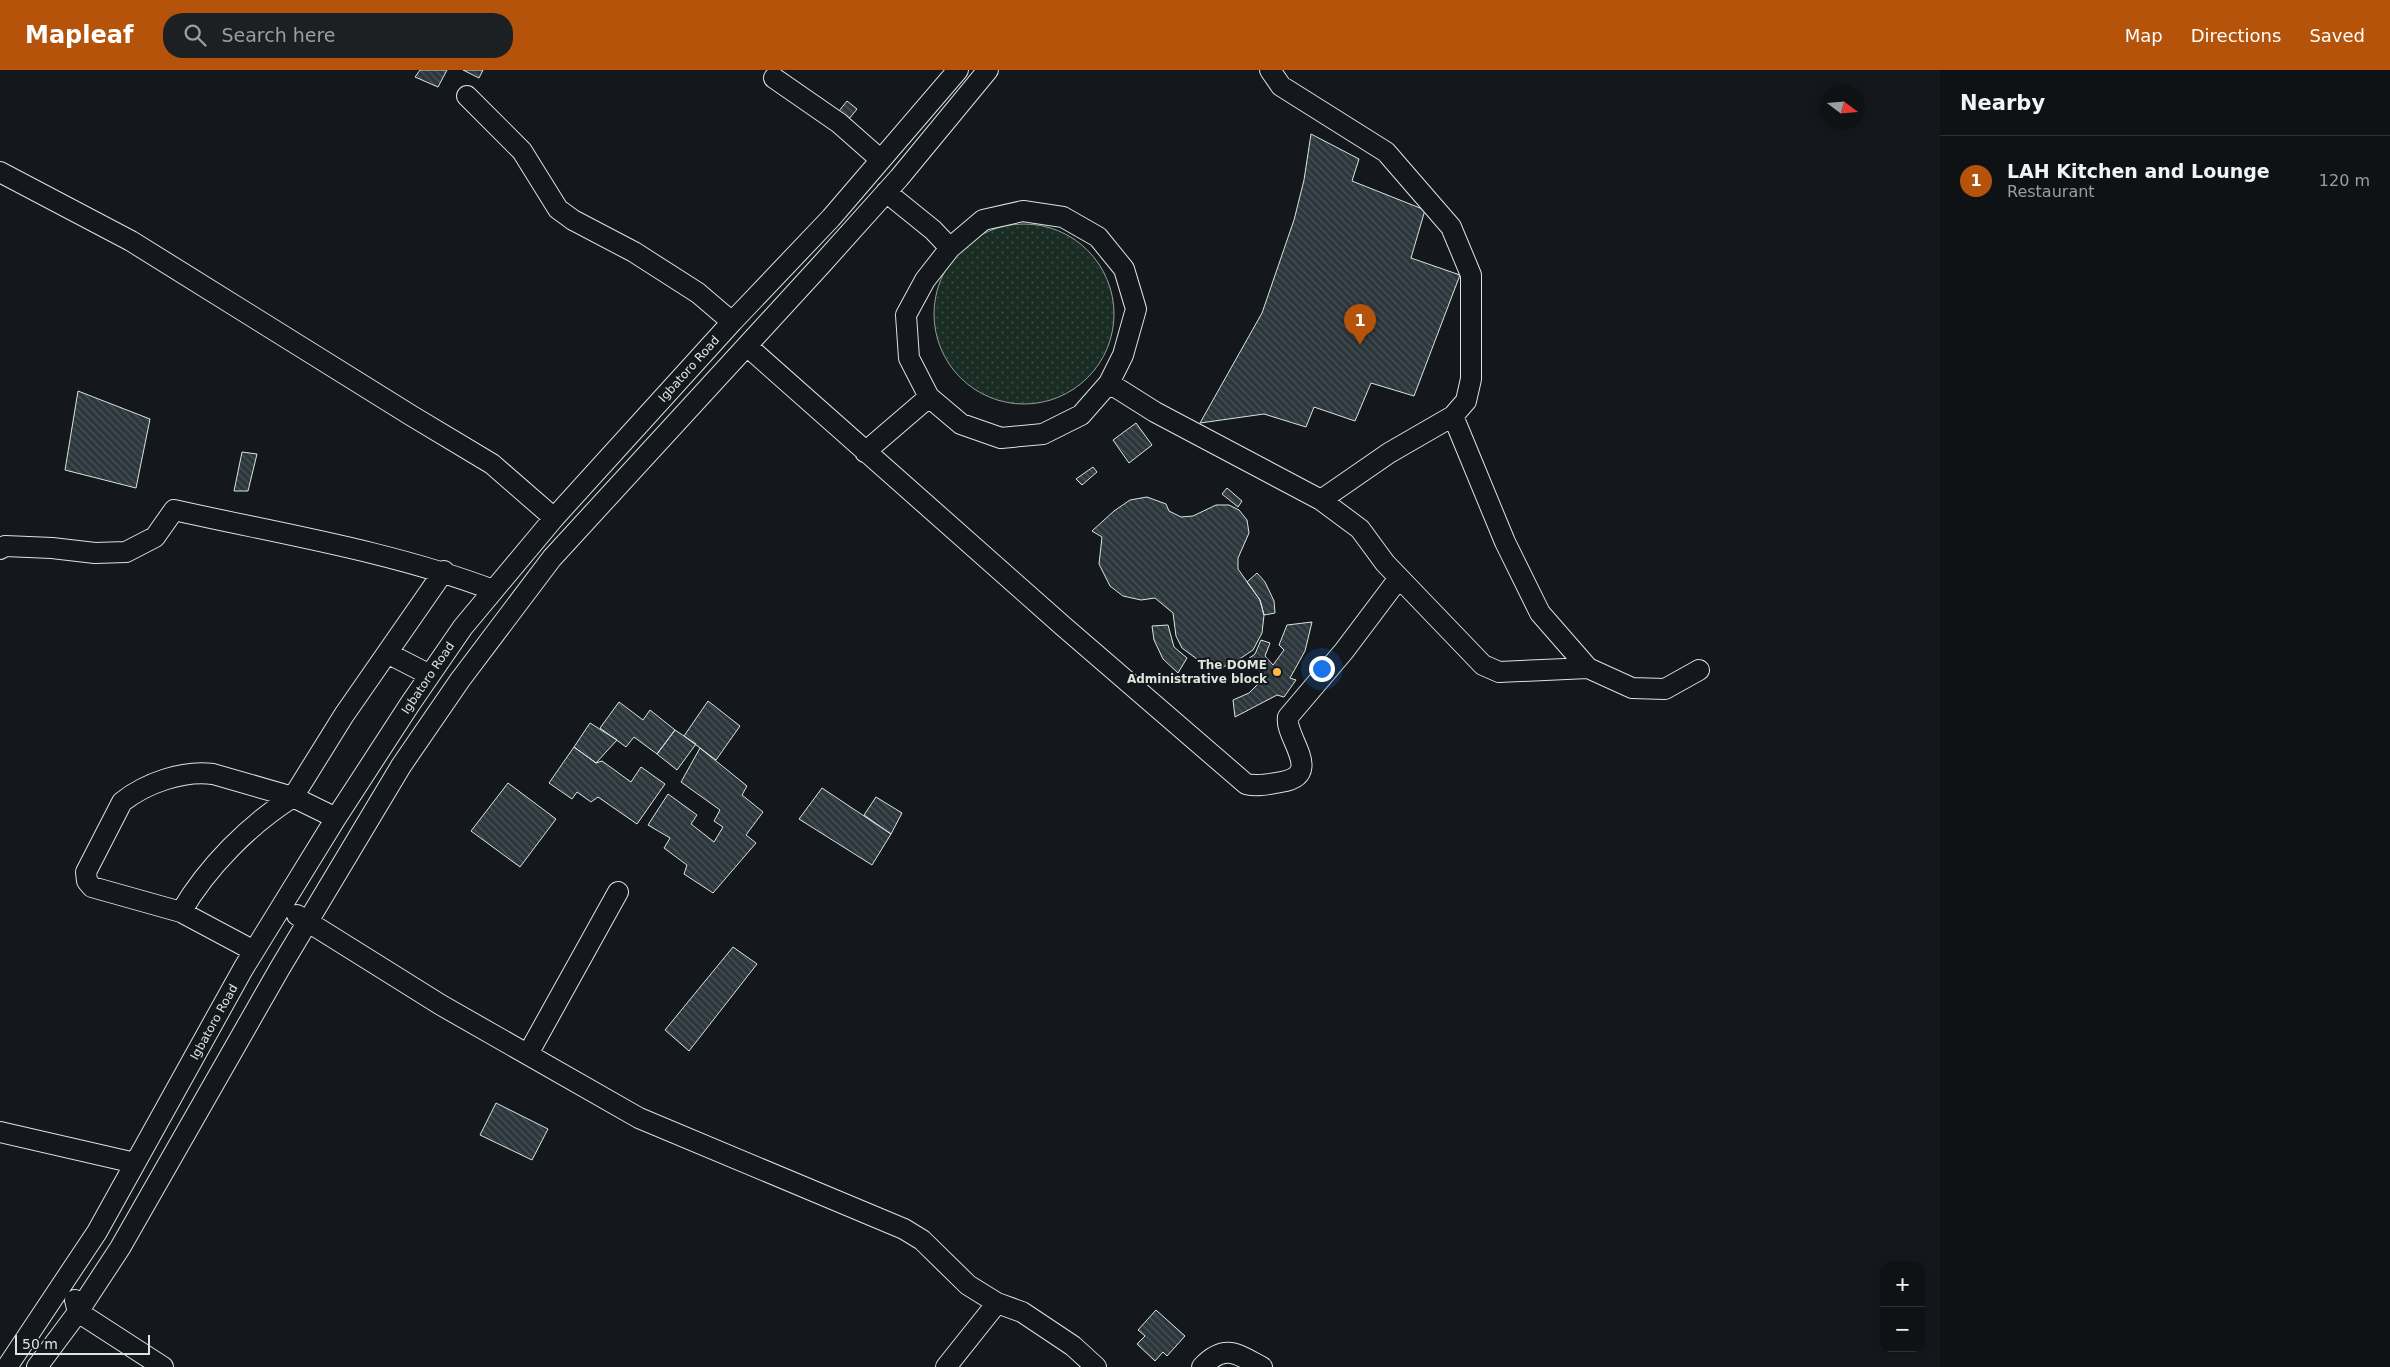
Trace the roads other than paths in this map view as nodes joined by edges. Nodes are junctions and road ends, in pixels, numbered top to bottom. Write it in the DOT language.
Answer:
graph roads {
  1 [pos="958,70"];
  2 [pos="988,70"];
  3 [pos="1270,70"];
  4 [pos="774,78"];
  5 [pos="467,96"];
  6 [pos="881,160"];
  7 [pos="0,172"];
  8 [pos="886,192"];
  9 [pos="950,248"];
  10 [pos="732,322"];
  11 [pos="747,346"];
  12 [pos="1109,383"];
  13 [pos="929,397"];
  14 [pos="1453,416"];
  15 [pos="865,452"];
  16 [pos="1321,500"];
  17 [pos="554,518"];
  18 [pos="0,549"];
  19 [pos="444,571"];
  20 [pos="1399,578"];
  21 [pos="493,590"];
  22 [pos="387,653"];
  23 [pos="1588,668"];
  24 [pos="1699,670"];
  25 [pos="430,675"];
  26 [pos="293,797"];
  27 [pos="336,818"];
  28 [pos="618,892"];
  29 [pos="283,905"];
  30 [pos="182,912"];
  31 [pos="307,922"];
  32 [pos="254,951"];
  33 [pos="528,1054"];
  34 [pos="0,1132"];
  35 [pos="135,1163"];
  36 [pos="82,1255"];
  37 [pos="997,1303"];
  38 [pos="78,1312"];
  39 [pos="7,1367"];
  40 [pos="37,1367"];
  41 [pos="163,1367"];
  42 [pos="946,1367"];
  43 [pos="1096,1367"];
  44 [pos="1202,1367"];
  45 [pos="1262,1367"];
  1 -- 6 [label="street, Igbatoro Road"];
  2 -- 8 [label="street"];
  3 -- 14 [label="street"];
  4 -- 6 [label="street"];
  5 -- 10 [label="street"];
  6 -- 10 [label="street, Igbatoro Road"];
  7 -- 17 [label="street"];
  8 -- 9 [label="street"];
  8 -- 11 [label="street"];
  9 -- 12 [label="street"];
  9 -- 13 [label="street"];
  10 -- 17 [label="street, Igbatoro Road"];
  11 -- 15 [label="street"];
  11 -- 31 [label="street"];
  12 -- 13 [label="street"];
  12 -- 16 [label="street"];
  13 -- 15 [label="street"];
  14 -- 16 [label="street"];
  14 -- 23 [label="street"];
  15 -- 20 [label="street"];
  16 -- 20 [label="street"];
  17 -- 21 [label="street, Igbatoro Road"];
  18 -- 19 [label="street"];
  19 -- 21 [label="street"];
  19 -- 22 [label="street"];
  20 -- 23 [label="street"];
  21 -- 25 [label="street, Igbatoro Road"];
  22 -- 25 [label="street"];
  22 -- 26 [label="street"];
  23 -- 24 [label="street"];
  25 -- 27 [label="street, Igbatoro Road"];
  26 -- 27 [label="street"];
  26 -- 30 [label="street"];
  26 -- 30 [label="street"];
  27 -- 29 [label="street, Igbatoro Road"];
  28 -- 33 [label="street"];
  29 -- 31 [label="street"];
  29 -- 32 [label="street, Igbatoro Road"];
  30 -- 32 [label="street"];
  31 -- 33 [label="street"];
  31 -- 38 [label="street"];
  32 -- 35 [label="street, Igbatoro Road"];
  33 -- 37 [label="street"];
  34 -- 35 [label="street"];
  35 -- 36 [label="street, Igbatoro Road"];
  36 -- 38 [label="street"];
  36 -- 39 [label="street, Igbatoro Road"];
  37 -- 42 [label="street"];
  37 -- 43 [label="street"];
  38 -- 40 [label="street"];
  38 -- 41 [label="street"];
  44 -- 45 [label="street"];
}
